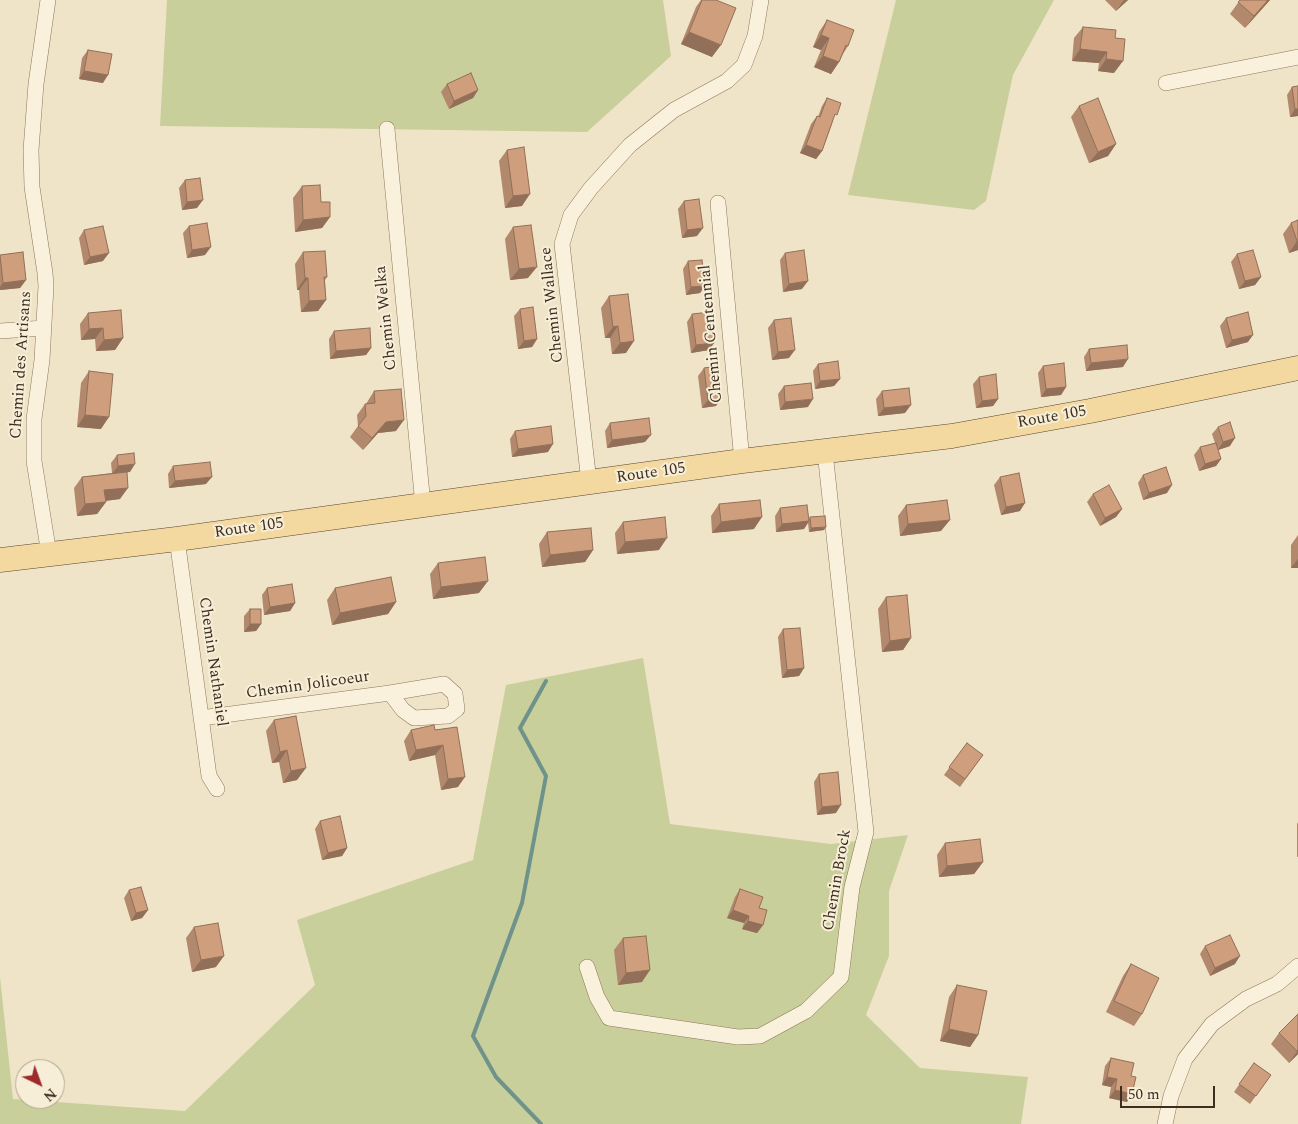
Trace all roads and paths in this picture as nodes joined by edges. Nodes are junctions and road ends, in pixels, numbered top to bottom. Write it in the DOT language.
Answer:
graph roads {
  1 [pos="48,0"];
  2 [pos="761,0"];
  3 [pos="1298,57"];
  4 [pos="1166,83"];
  5 [pos="387,129"];
  6 [pos="718,203"];
  7 [pos="44,328"];
  8 [pos="0,331"];
  9 [pos="1298,368"];
  10 [pos="825,452"];
  11 [pos="742,462"];
  12 [pos="589,482"];
  13 [pos="423,504"];
  14 [pos="177,539"];
  15 [pos="49,554"];
  16 [pos="0,560"];
  17 [pos="390,693"];
  18 [pos="202,718"];
  19 [pos="217,788"];
  20 [pos="1298,966"];
  21 [pos="587,967"];
  22 [pos="1165,1124"];
  1 -- 7 [label="street, Chemin des Artisans"];
  2 -- 12 [label="street, Chemin Wallace"];
  3 -- 4 [label="street"];
  5 -- 13 [label="street, Chemin Welka"];
  6 -- 11 [label="street, Chemin Centennial"];
  7 -- 8 [label="street"];
  7 -- 15 [label="street, Chemin des Artisans"];
  9 -- 10 [label="main road, Route 105"];
  10 -- 11 [label="main road, Route 105"];
  10 -- 21 [label="street, Chemin Brock"];
  11 -- 12 [label="main road, Route 105"];
  12 -- 13 [label="main road, Route 105"];
  13 -- 14 [label="main road, Route 105"];
  14 -- 15 [label="main road, Route 105"];
  14 -- 18 [label="street, Chemin Nathaniel"];
  15 -- 16 [label="main road, Route 105"];
  17 -- 18 [label="street, Chemin Jolicoeur"];
  18 -- 19 [label="street, Chemin Nathaniel"];
  20 -- 22 [label="street"];
}
